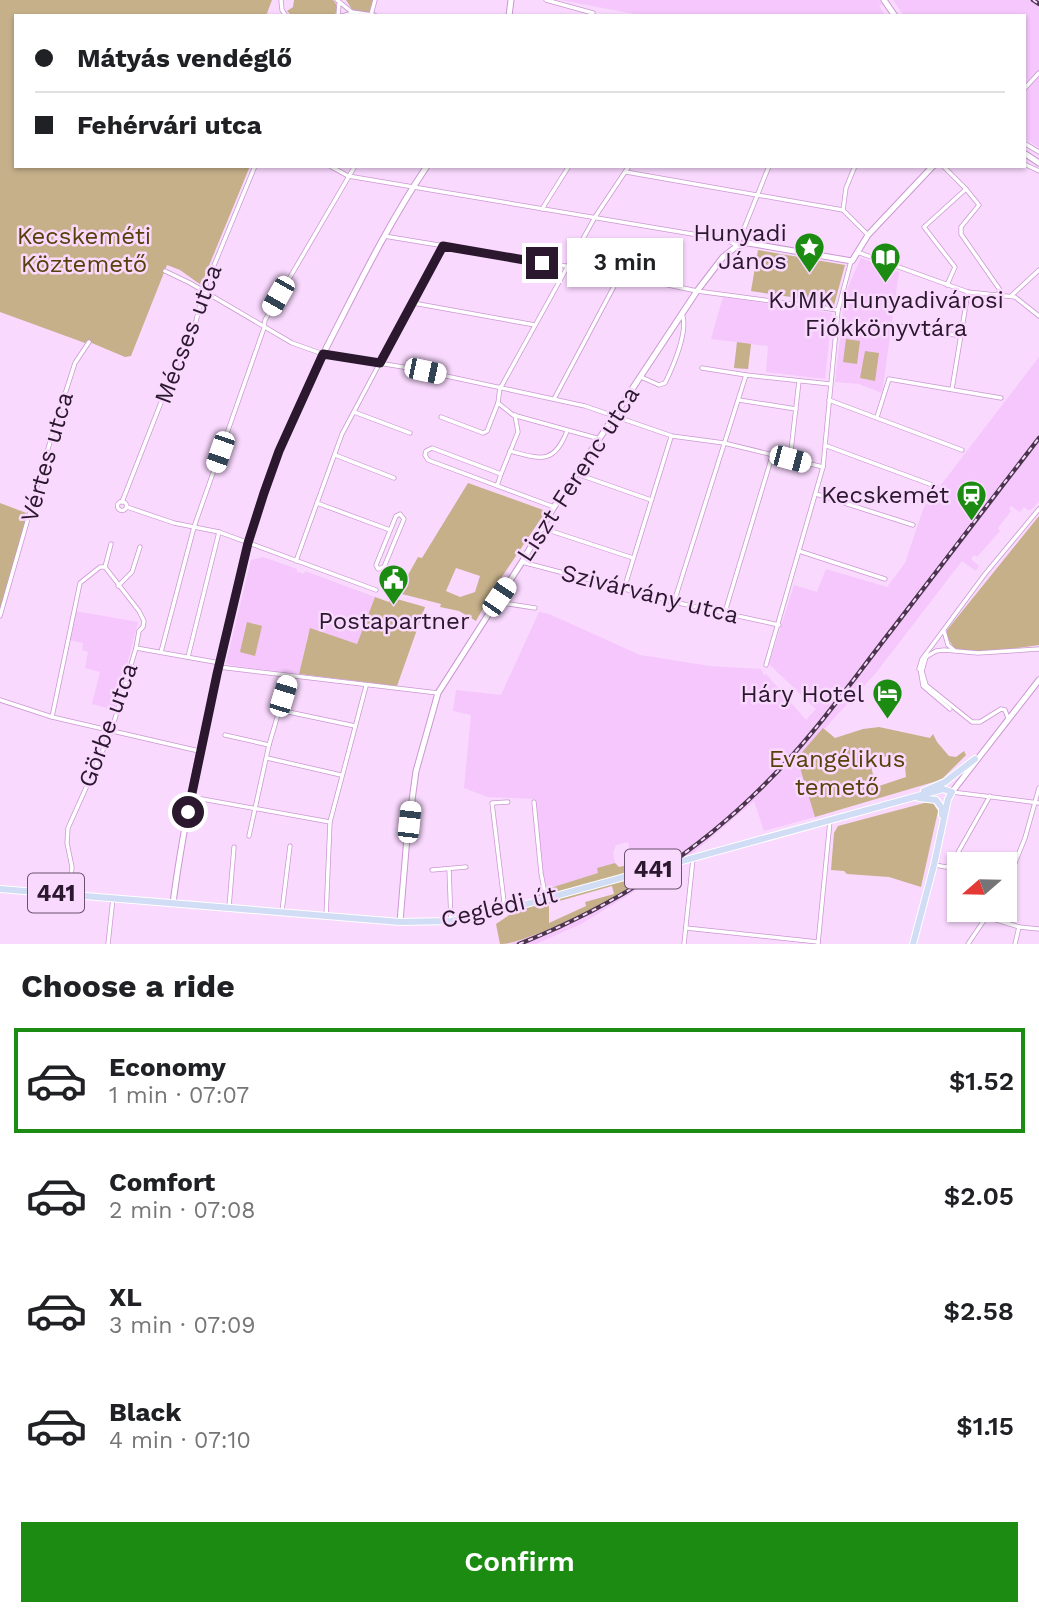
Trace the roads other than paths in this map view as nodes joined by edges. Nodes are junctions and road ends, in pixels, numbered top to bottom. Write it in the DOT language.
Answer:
graph roads {
  1 [pos="546,0"];
  2 [pos="338,1"];
  3 [pos="557,2"];
  4 [pos="353,13"];
  5 [pos="593,13"];
  6 [pos="349,14"];
  7 [pos="359,14"];
  8 [pos="1039,74"];
  9 [pos="1026,87"];
  10 [pos="254,168"];
  11 [pos="334,168"];
  12 [pos="354,168"];
  13 [pos="426,168"];
  14 [pos="568,168"];
  15 [pos="628,168"];
  16 [pos="768,168"];
  17 [pos="854,168"];
  18 [pos="931,168"];
  19 [pos="945,168"];
  20 [pos="626,172"];
  21 [pos="348,176"];
  22 [pos="412,188"];
  23 [pos="966,189"];
  24 [pos="757,196"];
  25 [pos="542,209"];
  26 [pos="843,210"];
  27 [pos="595,217"];
  28 [pos="383,235"];
  29 [pos="868,236"];
  30 [pos="443,246"];
  31 [pos="737,246"];
  32 [pos="857,252"];
  33 [pos="852,261"];
  34 [pos="568,267"];
  35 [pos="1039,270"];
  36 [pos="165,271"];
  37 [pos="620,275"];
  38 [pos="947,285"];
  39 [pos="696,291"];
  40 [pos="203,292"];
  41 [pos="968,292"];
  42 [pos="997,296"];
  43 [pos="1009,296"];
  44 [pos="412,303"];
  45 [pos="838,310"];
  46 [pos="681,314"];
  47 [pos="1039,316"];
  48 [pos="535,325"];
  49 [pos="892,326"];
  50 [pos="264,328"];
  51 [pos="962,336"];
  52 [pos="89,342"];
  53 [pos="323,354"];
  54 [pos="380,363"];
  55 [pos="702,368"];
  56 [pos="747,375"];
  57 [pos="641,377"];
  58 [pos="799,380"];
  59 [pos="830,384"];
  60 [pos="501,387"];
  61 [pos="952,389"];
  62 [pos="1001,398"];
  63 [pos="554,399"];
  64 [pos="739,400"];
  65 [pos="829,400"];
  66 [pos="498,402"];
  67 [pos="796,408"];
  68 [pos="354,412"];
  69 [pos="515,415"];
  70 [pos="614,416"];
  71 [pos="441,417"];
  72 [pos="877,417"];
  73 [pos="567,431"];
  74 [pos="410,433"];
  75 [pos="672,436"];
  76 [pos="600,439"];
  77 [pos="724,443"];
  78 [pos="827,446"];
  79 [pos="962,450"];
  80 [pos="510,451"];
  81 [pos="773,453"];
  82 [pos="335,455"];
  83 [pos="790,459"];
  84 [pos="823,467"];
  85 [pos="501,474"];
  86 [pos="577,474"];
  87 [pos="394,478"];
  88 [pos="497,486"];
  89 [pos="935,486"];
  90 [pos="816,494"];
  91 [pos="651,500"];
  92 [pos="122,502"];
  93 [pos="317,503"];
  94 [pos="554,507"];
  95 [pos="127,508"];
  96 [pos="1039,509"];
  97 [pos="913,525"];
  98 [pos="194,527"];
  99 [pos="542,528"];
  100 [pos="390,530"];
  101 [pos="219,532"];
  102 [pos="248,543"];
  103 [pos="111,544"];
  104 [pos="140,547"];
  105 [pos="799,551"];
  106 [pos="632,558"];
  107 [pos="296,561"];
  108 [pos="522,562"];
  109 [pos="105,567"];
  110 [pos="886,579"];
  111 [pos="118,586"];
  112 [pos="624,589"];
  113 [pos="376,590"];
  114 [pos="496,602"];
  115 [pos="674,602"];
  116 [pos="535,608"];
  117 [pos="725,612"];
  118 [pos="0,616"];
  119 [pos="779,625"];
  120 [pos="944,631"];
  121 [pos="932,646"];
  122 [pos="136,648"];
  123 [pos="1038,650"];
  124 [pos="955,651"];
  125 [pos="161,652"];
  126 [pos="928,656"];
  127 [pos="188,657"];
  128 [pos="219,665"];
  129 [pos="765,665"];
  130 [pos="919,668"];
  131 [pos="289,677"];
  132 [pos="1039,680"];
  133 [pos="366,686"];
  134 [pos="438,692"];
  135 [pos="0,700"];
  136 [pos="950,709"];
  137 [pos="279,710"];
  138 [pos="52,717"];
  139 [pos="1008,718"];
  140 [pos="355,726"];
  141 [pos="111,732"];
  142 [pos="225,735"];
  143 [pos="269,745"];
  144 [pos="201,752"];
  145 [pos="267,758"];
  146 [pos="975,759"];
  147 [pos="341,775"];
  148 [pos="1039,788"];
  149 [pos="952,792"];
  150 [pos="990,796"];
  151 [pos="191,797"];
  152 [pos="903,800"];
  153 [pos="508,802"];
  154 [pos="534,802"];
  155 [pos="1038,803"];
  156 [pos="254,810"];
  157 [pos="831,821"];
  158 [pos="330,822"];
  159 [pos="942,829"];
  160 [pos="249,836"];
  161 [pos="290,846"];
  162 [pos="234,847"];
  163 [pos="1017,857"];
  164 [pos="693,858"];
  165 [pos="934,865"];
  166 [pos="466,867"];
  167 [pos="449,869"];
  168 [pos="432,870"];
  169 [pos="0,889"];
  170 [pos="69,894"];
  171 [pos="113,898"];
  172 [pos="546,899"];
  173 [pos="173,903"];
  174 [pos="229,907"];
  175 [pos="505,910"];
  176 [pos="282,911"];
  177 [pos="326,917"];
  178 [pos="451,921"];
  179 [pos="400,922"];
  180 [pos="983,922"];
  181 [pos="1003,922"];
  182 [pos="1019,927"];
  183 [pos="686,929"];
  184 [pos="1039,929"];
  185 [pos="755,936"];
  186 [pos="818,943"];
  187 [pos="108,944"];
  188 [pos="684,944"];
  189 [pos="752,944"];
  190 [pos="913,944"];
  191 [pos="968,944"];
  192 [pos="1015,944"];
  1 -- 3 [label="street"];
  2 -- 4 [label="street"];
  3 -- 5 [label="street"];
  4 -- 6 [label="street"];
  4 -- 7 [label="street"];
  8 -- 9 [label="street"];
  10 -- 40 [label="street, Mécses utca"];
  11 -- 21 [label="street"];
  12 -- 21 [label="street"];
  13 -- 22 [label="street"];
  14 -- 25 [label="street"];
  15 -- 20 [label="street"];
  16 -- 24 [label="street, Liszt Ferenc utca"];
  17 -- 26 [label="street"];
  18 -- 29 [label="street"];
  19 -- 23 [label="street"];
  20 -- 24 [label="street"];
  20 -- 27 [label="street"];
  21 -- 22 [label="street"];
  21 -- 50 [label="street"];
  22 -- 25 [label="street"];
  22 -- 28 [label="street"];
  23 -- 38 [label="street"];
  23 -- 42 [label="street"];
  24 -- 26 [label="street"];
  24 -- 31 [label="street, Liszt Ferenc utca"];
  25 -- 27 [label="street"];
  26 -- 29 [label="street"];
  27 -- 31 [label="street"];
  27 -- 34 [label="street"];
  28 -- 30 [label="street"];
  28 -- 53 [label="street"];
  29 -- 32 [label="street"];
  30 -- 34 [label="street"];
  30 -- 44 [label="street"];
  31 -- 33 [label="street"];
  31 -- 39 [label="street, Liszt Ferenc utca"];
  32 -- 33 [label="street"];
  32 -- 38 [label="street"];
  33 -- 45 [label="street"];
  34 -- 37 [label="street"];
  34 -- 48 [label="street"];
  35 -- 43 [label="street"];
  36 -- 40 [label="street"];
  37 -- 39 [label="street"];
  37 -- 63 [label="street"];
  38 -- 41 [label="street"];
  39 -- 45 [label="street"];
  39 -- 46 [label="street, Liszt Ferenc utca"];
  40 -- 50 [label="street"];
  40 -- 92 [label="street, Mécses utca"];
  41 -- 42 [label="street"];
  41 -- 51 [label="street"];
  42 -- 43 [label="street"];
  43 -- 47 [label="street"];
  44 -- 48 [label="street"];
  44 -- 54 [label="street"];
  45 -- 59 [label="street"];
  46 -- 57 [label="street, Liszt Ferenc utca"];
  46 -- 57 [label="street, Liszt Ferenc utca"];
  48 -- 60 [label="street"];
  49 -- 51 [label="street"];
  50 -- 53 [label="street"];
  50 -- 98 [label="street"];
  51 -- 61 [label="street"];
  52 -- 118 [label="street, Vértes utca"];
  53 -- 54 [label="street"];
  53 -- 102 [label="street"];
  54 -- 60 [label="street"];
  54 -- 68 [label="street"];
  55 -- 56 [label="street"];
  56 -- 58 [label="street"];
  56 -- 64 [label="street"];
  57 -- 70 [label="street, Liszt Ferenc utca"];
  58 -- 59 [label="street"];
  58 -- 67 [label="street"];
  59 -- 65 [label="street"];
  60 -- 63 [label="street"];
  60 -- 66 [label="street"];
  61 -- 62 [label="street"];
  61 -- 72 [label="street"];
  63 -- 70 [label="street"];
  64 -- 67 [label="street"];
  64 -- 77 [label="street"];
  65 -- 72 [label="street"];
  65 -- 78 [label="street"];
  66 -- 69 [label="street"];
  66 -- 71 [label="street"];
  67 -- 83 [label="street"];
  68 -- 74 [label="street"];
  68 -- 82 [label="street"];
  69 -- 73 [label="street"];
  69 -- 80 [label="street"];
  70 -- 75 [label="street"];
  70 -- 76 [label="street, Liszt Ferenc utca"];
  72 -- 79 [label="street"];
  73 -- 76 [label="street"];
  73 -- 80 [label="street, Liszt Ferenc utca"];
  75 -- 77 [label="street"];
  75 -- 91 [label="street"];
  76 -- 86 [label="street, Liszt Ferenc utca"];
  77 -- 81 [label="street"];
  77 -- 115 [label="street"];
  78 -- 84 [label="street"];
  78 -- 89 [label="street"];
  80 -- 85 [label="street"];
  81 -- 83 [label="street"];
  81 -- 117 [label="street"];
  82 -- 87 [label="street"];
  82 -- 93 [label="street"];
  83 -- 84 [label="street"];
  84 -- 90 [label="street"];
  85 -- 88 [label="street"];
  85 -- 88 [label="street"];
  86 -- 91 [label="street"];
  86 -- 94 [label="street, Liszt Ferenc utca"];
  88 -- 94 [label="street"];
  90 -- 97 [label="street"];
  90 -- 105 [label="street"];
  91 -- 106 [label="street"];
  92 -- 95 [label="street"];
  92 -- 95 [label="street"];
  93 -- 100 [label="street"];
  93 -- 107 [label="street"];
  94 -- 99 [label="street, Liszt Ferenc utca"];
  95 -- 98 [label="street"];
  96 -- 120 [label="street"];
  98 -- 101 [label="street"];
  98 -- 125 [label="street"];
  99 -- 106 [label="street"];
  99 -- 108 [label="street, Liszt Ferenc utca"];
  100 -- 100 [label="street"];
  101 -- 102 [label="street"];
  101 -- 127 [label="street"];
  102 -- 107 [label="street"];
  102 -- 128 [label="street"];
  103 -- 109 [label="street"];
  104 -- 111 [label="street"];
  105 -- 110 [label="street"];
  105 -- 119 [label="street"];
  106 -- 112 [label="street"];
  107 -- 113 [label="street"];
  108 -- 112 [label="street, Szivárvány utca"];
  108 -- 114 [label="street, Liszt Ferenc utca"];
  109 -- 111 [label="street, Görbe utca"];
  109 -- 138 [label="street"];
  111 -- 122 [label="street, Görbe utca"];
  112 -- 115 [label="street, Szivárvány utca"];
  114 -- 116 [label="street"];
  114 -- 134 [label="street, Liszt Ferenc utca"];
  115 -- 117 [label="street, Szivárvány utca"];
  117 -- 119 [label="street, Szivárvány utca"];
  119 -- 129 [label="street"];
  120 -- 121 [label="street"];
  120 -- 124 [label="street"];
  121 -- 126 [label="street"];
  121 -- 130 [label="street"];
  122 -- 125 [label="street"];
  122 -- 141 [label="street, Görbe utca"];
  123 -- 124 [label="street"];
  124 -- 126 [label="street"];
  125 -- 127 [label="street"];
  126 -- 130 [label="street"];
  126 -- 139 [label="street"];
  127 -- 128 [label="street"];
  128 -- 131 [label="street"];
  128 -- 144 [label="street"];
  130 -- 136 [label="street"];
  131 -- 133 [label="street"];
  131 -- 137 [label="street"];
  132 -- 139 [label="street"];
  133 -- 134 [label="street"];
  133 -- 140 [label="street"];
  134 -- 179 [label="street, Liszt Ferenc utca"];
  135 -- 138 [label="street"];
  137 -- 140 [label="street"];
  137 -- 143 [label="street"];
  138 -- 141 [label="street"];
  139 -- 146 [label="street"];
  140 -- 147 [label="street"];
  141 -- 144 [label="street"];
  141 -- 170 [label="street, Görbe utca"];
  142 -- 143 [label="street"];
  143 -- 145 [label="street"];
  144 -- 151 [label="street"];
  145 -- 147 [label="street"];
  145 -- 156 [label="street"];
  146 -- 149 [label="street"];
  146 -- 152 [label="main road"];
  147 -- 158 [label="street"];
  148 -- 155 [label="street"];
  149 -- 150 [label="street"];
  149 -- 152 [label="main road, 441"];
  149 -- 159 [label="main road"];
  150 -- 155 [label="street"];
  150 -- 165 [label="street"];
  151 -- 156 [label="street"];
  151 -- 173 [label="street"];
  152 -- 157 [label="main road, Ceglédi út / 441"];
  152 -- 159 [label="main road"];
  153 -- 175 [label="street"];
  154 -- 172 [label="street"];
  155 -- 163 [label="street"];
  156 -- 158 [label="street"];
  156 -- 160 [label="street"];
  157 -- 164 [label="main road, Ceglédi út / 441"];
  157 -- 186 [label="street"];
  158 -- 177 [label="street"];
  159 -- 165 [label="main road"];
  161 -- 176 [label="street"];
  162 -- 174 [label="street"];
  164 -- 172 [label="main road, Ceglédi út / 441"];
  164 -- 183 [label="street"];
  165 -- 190 [label="main road"];
  166 -- 167 [label="street"];
  167 -- 168 [label="street"];
  167 -- 178 [label="street"];
  169 -- 170 [label="main road, Ceglédi út / 441"];
  170 -- 171 [label="main road, Ceglédi út / 441"];
  171 -- 173 [label="main road, Ceglédi út / 441"];
  171 -- 187 [label="street"];
  172 -- 175 [label="main road, Ceglédi út / 441"];
  173 -- 174 [label="main road, Ceglédi út / 441"];
  174 -- 176 [label="main road, Ceglédi út / 441"];
  175 -- 178 [label="main road, Ceglédi út / 441"];
  176 -- 177 [label="main road, Ceglédi út / 441"];
  177 -- 179 [label="main road, Ceglédi út / 441"];
  178 -- 179 [label="main road, Ceglédi út / 441"];
  180 -- 191 [label="street"];
  181 -- 182 [label="street"];
  182 -- 184 [label="street"];
  182 -- 192 [label="street"];
  183 -- 185 [label="street"];
  183 -- 188 [label="street"];
  185 -- 186 [label="street"];
  185 -- 189 [label="street"];
}
